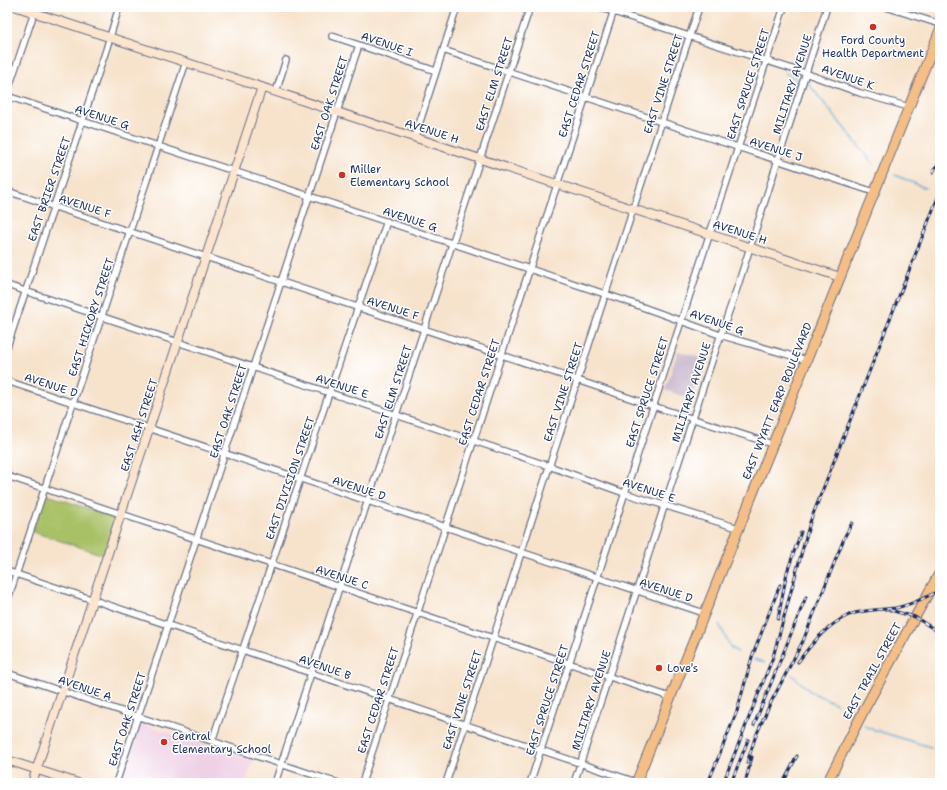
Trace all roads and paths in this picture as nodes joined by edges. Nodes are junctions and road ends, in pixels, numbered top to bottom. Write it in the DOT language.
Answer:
graph roads {
  1 [pos="17,7"];
  2 [pos="119,7"];
  3 [pos="457,7"];
  4 [pos="530,7"];
  5 [pos="598,7"];
  6 [pos="699,7"];
  7 [pos="784,7"];
  8 [pos="827,7"];
  9 [pos="886,7"];
  10 [pos="35,10"];
  11 [pos="614,10"];
  12 [pos="940,24"];
  13 [pos="940,30"];
  14 [pos="332,36"];
  15 [pos="110,37"];
  16 [pos="689,37"];
  17 [pos="359,45"];
  18 [pos="443,50"];
  19 [pos="286,60"];
  20 [pos="766,61"];
  21 [pos="186,62"];
  22 [pos="436,71"];
  23 [pos="508,72"];
  24 [pos="805,74"];
  25 [pos="262,87"];
  26 [pos="276,92"];
  27 [pos="7,94"];
  28 [pos="586,97"];
  29 [pos="909,107"];
  30 [pos="337,112"];
  31 [pos="82,121"];
  32 [pos="662,122"];
  33 [pos="415,137"];
  34 [pos="158,146"];
  35 [pos="738,147"];
  36 [pos="480,159"];
  37 [pos="778,160"];
  38 [pos="235,171"];
  39 [pos="557,184"];
  40 [pos="7,191"];
  41 [pos="874,192"];
  42 [pos="309,196"];
  43 [pos="54,206"];
  44 [pos="633,209"];
  45 [pos="386,221"];
  46 [pos="130,231"];
  47 [pos="710,234"];
  48 [pos="452,243"];
  49 [pos="749,247"];
  50 [pos="206,257"];
  51 [pos="530,269"];
  52 [pos="840,277"];
  53 [pos="281,282"];
  54 [pos="7,285"];
  55 [pos="25,292"];
  56 [pos="605,294"];
  57 [pos="358,307"];
  58 [pos="101,317"];
  59 [pos="680,320"];
  60 [pos="424,329"];
  61 [pos="720,334"];
  62 [pos="178,342"];
  63 [pos="7,347"];
  64 [pos="502,355"];
  65 [pos="806,360"];
  66 [pos="253,367"];
  67 [pos="577,380"];
  68 [pos="7,381"];
  69 [pos="329,392"];
  70 [pos="73,403"];
  71 [pos="654,406"];
  72 [pos="396,414"];
  73 [pos="693,419"];
  74 [pos="149,428"];
  75 [pos="474,440"];
  76 [pos="772,444"];
  77 [pos="224,453"];
  78 [pos="549,466"];
  79 [pos="7,476"];
  80 [pos="300,479"];
  81 [pos="45,488"];
  82 [pos="624,493"];
  83 [pos="367,501"];
  84 [pos="665,506"];
  85 [pos="121,514"];
  86 [pos="445,527"];
  87 [pos="738,528"];
  88 [pos="196,539"];
  89 [pos="521,552"];
  90 [pos="271,564"];
  91 [pos="7,571"];
  92 [pos="940,572"];
  93 [pos="16,574"];
  94 [pos="597,578"];
  95 [pos="339,586"];
  96 [pos="637,591"];
  97 [pos="92,600"];
  98 [pos="7,602"];
  99 [pos="417,612"];
  100 [pos="704,613"];
  101 [pos="168,625"];
  102 [pos="493,638"];
  103 [pos="242,650"];
  104 [pos="570,663"];
  105 [pos="7,673"];
  106 [pos="311,673"];
  107 [pos="609,676"];
  108 [pos="62,691"];
  109 [pos="670,697"];
  110 [pos="389,699"];
  111 [pos="138,717"];
  112 [pos="465,725"];
  113 [pos="212,741"];
  114 [pos="541,750"];
  115 [pos="7,760"];
  116 [pos="580,763"];
  117 [pos="281,764"];
  118 [pos="36,769"];
  119 [pos="32,783"];
  120 [pos="78,783"];
  121 [pos="116,783"];
  122 [pos="275,783"];
  123 [pos="338,783"];
  124 [pos="362,783"];
  125 [pos="446,783"];
  126 [pos="530,783"];
  127 [pos="574,783"];
  128 [pos="636,783"];
  129 [pos="827,783"];
  1 -- 10 [label="street, AVENUE H"];
  2 -- 15 [label="street, EAST BRIER STREET"];
  3 -- 18 [label="street"];
  4 -- 23 [label="street, EAST ELM STREET"];
  5 -- 11 [label="street, AVENUE K"];
  6 -- 16 [label="street, EAST VINE STREET"];
  7 -- 20 [label="street, EAST SPRUCE STREET"];
  8 -- 24 [label="street, MILITARY AVENUE"];
  9 -- 12 [label="street"];
  10 -- 15 [label="street, AVENUE H"];
  10 -- 27 [label="street"];
  11 -- 16 [label="street, AVENUE K"];
  11 -- 28 [label="street, EAST CEDAR STREET"];
  13 -- 29 [label="main road, EAST WYATT EARP BOULEVARD"];
  14 -- 17 [label="street, AVENUE I"];
  15 -- 21 [label="street, AVENUE H"];
  15 -- 31 [label="street, EAST BRIER STREET"];
  16 -- 20 [label="street, AVENUE K"];
  16 -- 32 [label="street, EAST VINE STREET"];
  17 -- 22 [label="street, AVENUE I"];
  17 -- 30 [label="street, EAST OAK STREET"];
  18 -- 22 [label="street"];
  18 -- 23 [label="street, AVENUE J"];
  19 -- 26 [label="street"];
  20 -- 24 [label="street, AVENUE K"];
  20 -- 35 [label="street, EAST SPRUCE STREET"];
  21 -- 25 [label="street, AVENUE H"];
  21 -- 34 [label="street, EAST HICKORY STREET"];
  22 -- 33 [label="street"];
  23 -- 28 [label="street, AVENUE J"];
  23 -- 36 [label="street, EAST ELM STREET"];
  24 -- 29 [label="street, AVENUE K"];
  24 -- 37 [label="street, MILITARY AVENUE"];
  25 -- 26 [label="street, AVENUE H"];
  25 -- 38 [label="street, EAST ASH STREET"];
  26 -- 30 [label="street, AVENUE H"];
  27 -- 31 [label="street, AVENUE G"];
  28 -- 32 [label="street, AVENUE J"];
  28 -- 39 [label="street, EAST CEDAR STREET"];
  29 -- 41 [label="main road, EAST WYATT EARP BOULEVARD"];
  30 -- 33 [label="street, AVENUE H"];
  30 -- 42 [label="street, EAST OAK STREET"];
  31 -- 34 [label="street, AVENUE G"];
  31 -- 43 [label="street, EAST BRIER STREET"];
  32 -- 35 [label="street, AVENUE J"];
  32 -- 44 [label="street, EAST VINE STREET"];
  33 -- 36 [label="street, AVENUE H"];
  34 -- 38 [label="street, AVENUE G"];
  34 -- 46 [label="street, EAST HICKORY STREET"];
  35 -- 37 [label="street, AVENUE J"];
  35 -- 47 [label="street, EAST SPRUCE STREET"];
  36 -- 39 [label="street, AVENUE H"];
  36 -- 48 [label="street, EAST ELM STREET"];
  37 -- 41 [label="street, AVENUE J"];
  37 -- 49 [label="street, MILITARY AVENUE"];
  38 -- 42 [label="street, AVENUE G"];
  38 -- 50 [label="street, EAST ASH STREET"];
  39 -- 44 [label="street, AVENUE H"];
  39 -- 51 [label="street, EAST CEDAR STREET"];
  40 -- 43 [label="street, AVENUE F"];
  41 -- 52 [label="main road, EAST WYATT EARP BOULEVARD"];
  42 -- 45 [label="street, AVENUE G"];
  42 -- 53 [label="street, EAST OAK STREET"];
  43 -- 46 [label="street, AVENUE F"];
  43 -- 55 [label="street, EAST BRIER STREET"];
  44 -- 47 [label="street, AVENUE H"];
  44 -- 56 [label="street, EAST VINE STREET"];
  45 -- 48 [label="street, AVENUE G"];
  45 -- 57 [label="street, EAST DIVISION STREET"];
  46 -- 50 [label="street, AVENUE F"];
  46 -- 58 [label="street, EAST HICKORY STREET"];
  47 -- 49 [label="street, AVENUE H"];
  47 -- 59 [label="street, EAST SPRUCE STREET"];
  48 -- 51 [label="street, AVENUE G"];
  48 -- 60 [label="street, EAST ELM STREET"];
  49 -- 52 [label="street, AVENUE H"];
  49 -- 61 [label="street, MILITARY AVENUE"];
  50 -- 53 [label="street, AVENUE F"];
  50 -- 62 [label="street, EAST ASH STREET"];
  51 -- 56 [label="street, AVENUE G"];
  51 -- 64 [label="street, EAST CEDAR STREET"];
  52 -- 65 [label="main road, EAST WYATT EARP BOULEVARD"];
  53 -- 57 [label="street, AVENUE F"];
  53 -- 66 [label="street, EAST OAK STREET"];
  54 -- 55 [label="street, AVENUE E"];
  55 -- 58 [label="street, AVENUE E"];
  55 -- 63 [label="street, EAST BRIER STREET"];
  56 -- 59 [label="street, AVENUE G"];
  56 -- 67 [label="street, EAST VINE STREET"];
  57 -- 60 [label="street, AVENUE F"];
  57 -- 69 [label="street, EAST DIVISION STREET"];
  58 -- 62 [label="street, AVENUE E"];
  58 -- 70 [label="street, EAST HICKORY STREET"];
  59 -- 61 [label="street, AVENUE G"];
  59 -- 71 [label="street, EAST SPRUCE STREET"];
  60 -- 64 [label="street, AVENUE F"];
  60 -- 72 [label="street, EAST ELM STREET"];
  61 -- 65 [label="street, AVENUE G"];
  61 -- 73 [label="street, MILITARY AVENUE"];
  62 -- 66 [label="street, AVENUE E"];
  62 -- 74 [label="street, EAST ASH STREET"];
  64 -- 67 [label="street, AVENUE F"];
  64 -- 75 [label="street, EAST CEDAR STREET"];
  65 -- 76 [label="main road, EAST WYATT EARP BOULEVARD"];
  66 -- 69 [label="street, AVENUE E"];
  66 -- 77 [label="street, EAST OAK STREET"];
  67 -- 71 [label="street, AVENUE F"];
  67 -- 78 [label="street, EAST VINE STREET"];
  68 -- 70 [label="street, AVENUE D"];
  69 -- 72 [label="street, AVENUE E"];
  69 -- 80 [label="street, EAST DIVISION STREET"];
  70 -- 74 [label="street, AVENUE D"];
  70 -- 81 [label="street, EAST HICKORY STREET"];
  71 -- 73 [label="street, AVENUE F"];
  71 -- 82 [label="street, EAST SPRUCE STREET"];
  72 -- 75 [label="street, AVENUE E"];
  72 -- 83 [label="street, EAST ELM STREET"];
  73 -- 76 [label="street, AVENUE F"];
  73 -- 84 [label="street, MILITARY AVENUE"];
  74 -- 77 [label="street, AVENUE D"];
  74 -- 85 [label="street, EAST ASH STREET"];
  75 -- 78 [label="street, AVENUE E"];
  75 -- 86 [label="street, EAST CEDAR STREET"];
  76 -- 87 [label="main road, EAST WYATT EARP BOULEVARD"];
  77 -- 80 [label="street, AVENUE D"];
  77 -- 88 [label="street, EAST OAK STREET"];
  78 -- 82 [label="street, AVENUE E"];
  78 -- 89 [label="street, EAST VINE STREET"];
  79 -- 81 [label="street, AVENUE C"];
  80 -- 83 [label="street, AVENUE D"];
  80 -- 90 [label="street, EAST DIVISION STREET"];
  81 -- 85 [label="street, AVENUE C"];
  81 -- 93 [label="street, EAST HICKORY STREET"];
  82 -- 84 [label="street, AVENUE E"];
  82 -- 94 [label="street, EAST SPRUCE STREET"];
  83 -- 86 [label="street, AVENUE D"];
  83 -- 95 [label="street, EAST ELM STREET"];
  84 -- 87 [label="street, AVENUE E"];
  84 -- 96 [label="street, MILITARY AVENUE"];
  85 -- 88 [label="street, AVENUE C"];
  85 -- 97 [label="street, EAST ASH STREET"];
  86 -- 89 [label="street, AVENUE D"];
  86 -- 99 [label="street, EAST CEDAR STREET"];
  87 -- 100 [label="main road, EAST WYATT EARP BOULEVARD"];
  88 -- 90 [label="street, AVENUE C"];
  88 -- 101 [label="street, EAST OAK STREET"];
  89 -- 94 [label="street, AVENUE D"];
  89 -- 102 [label="street, EAST VINE STREET"];
  90 -- 95 [label="street, AVENUE C"];
  90 -- 103 [label="street, EAST DIVISION STREET"];
  91 -- 93 [label="street, AVENUE B"];
  92 -- 129 [label="main road, EAST TRAIL STREET"];
  93 -- 97 [label="street, AVENUE B"];
  93 -- 98 [label="street, EAST HICKORY STREET"];
  94 -- 96 [label="street, AVENUE D"];
  94 -- 104 [label="street, EAST SPRUCE STREET"];
  95 -- 99 [label="street, AVENUE C"];
  95 -- 106 [label="street, EAST ELM STREET"];
  96 -- 100 [label="street, AVENUE D"];
  96 -- 107 [label="street, MILITARY AVENUE"];
  97 -- 101 [label="street, AVENUE B"];
  97 -- 108 [label="street, EAST ASH STREET"];
  99 -- 102 [label="street, AVENUE C"];
  99 -- 110 [label="street, EAST CEDAR STREET"];
  100 -- 109 [label="main road, EAST WYATT EARP BOULEVARD"];
  101 -- 103 [label="street, AVENUE B"];
  101 -- 111 [label="street, EAST OAK STREET"];
  102 -- 104 [label="street, AVENUE C"];
  102 -- 112 [label="street, EAST VINE STREET"];
  103 -- 106 [label="street, AVENUE B"];
  103 -- 113 [label="street, EAST DIVISION STREET"];
  104 -- 107 [label="street, AVENUE C"];
  104 -- 114 [label="street, EAST SPRUCE STREET"];
  105 -- 108 [label="street, AVENUE A"];
  106 -- 110 [label="street, AVENUE B"];
  106 -- 117 [label="street, EAST ELM STREET"];
  107 -- 109 [label="street, AVENUE C"];
  107 -- 116 [label="street, MILITARY AVENUE"];
  108 -- 111 [label="street, AVENUE A"];
  108 -- 118 [label="street, EAST ASH STREET"];
  109 -- 128 [label="main road, EAST WYATT EARP BOULEVARD"];
  110 -- 112 [label="street, AVENUE B"];
  110 -- 124 [label="street, EAST CEDAR STREET"];
  111 -- 113 [label="street, AVENUE A"];
  111 -- 121 [label="street, EAST OAK STREET"];
  112 -- 114 [label="street, AVENUE B"];
  112 -- 125 [label="street, EAST VINE STREET"];
  113 -- 117 [label="street, AVENUE A"];
  114 -- 116 [label="street, AVENUE B"];
  114 -- 126 [label="street, EAST SPRUCE STREET"];
  115 -- 118 [label="street"];
  116 -- 127 [label="street, MILITARY AVENUE"];
  116 -- 128 [label="street, AVENUE B"];
  117 -- 122 [label="street, EAST ELM STREET"];
  117 -- 123 [label="street, AVENUE A"];
  118 -- 119 [label="street, EAST ASH STREET"];
  118 -- 120 [label="street"];
}
